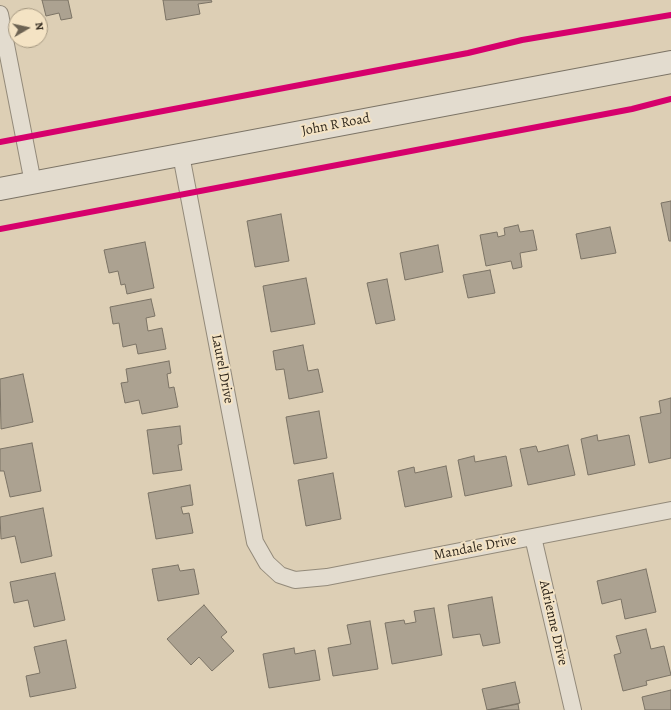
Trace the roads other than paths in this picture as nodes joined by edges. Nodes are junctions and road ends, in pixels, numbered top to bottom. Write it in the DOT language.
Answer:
graph roads {
  1 [pos="0,14"];
  2 [pos="671,62"];
  3 [pos="181,155"];
  4 [pos="33,183"];
  5 [pos="0,189"];
  6 [pos="671,510"];
  7 [pos="533,537"];
  8 [pos="280,575"];
  9 [pos="573,710"];
  1 -- 4 [label="street"];
  2 -- 3 [label="main road, John R Road"];
  3 -- 4 [label="main road, John R Road"];
  3 -- 8 [label="street, Laurel Drive"];
  4 -- 5 [label="main road, John R Road"];
  6 -- 7 [label="street, Mandale Drive"];
  7 -- 8 [label="street, Mandale Drive"];
  7 -- 9 [label="street, Adrienne Drive"];
}
